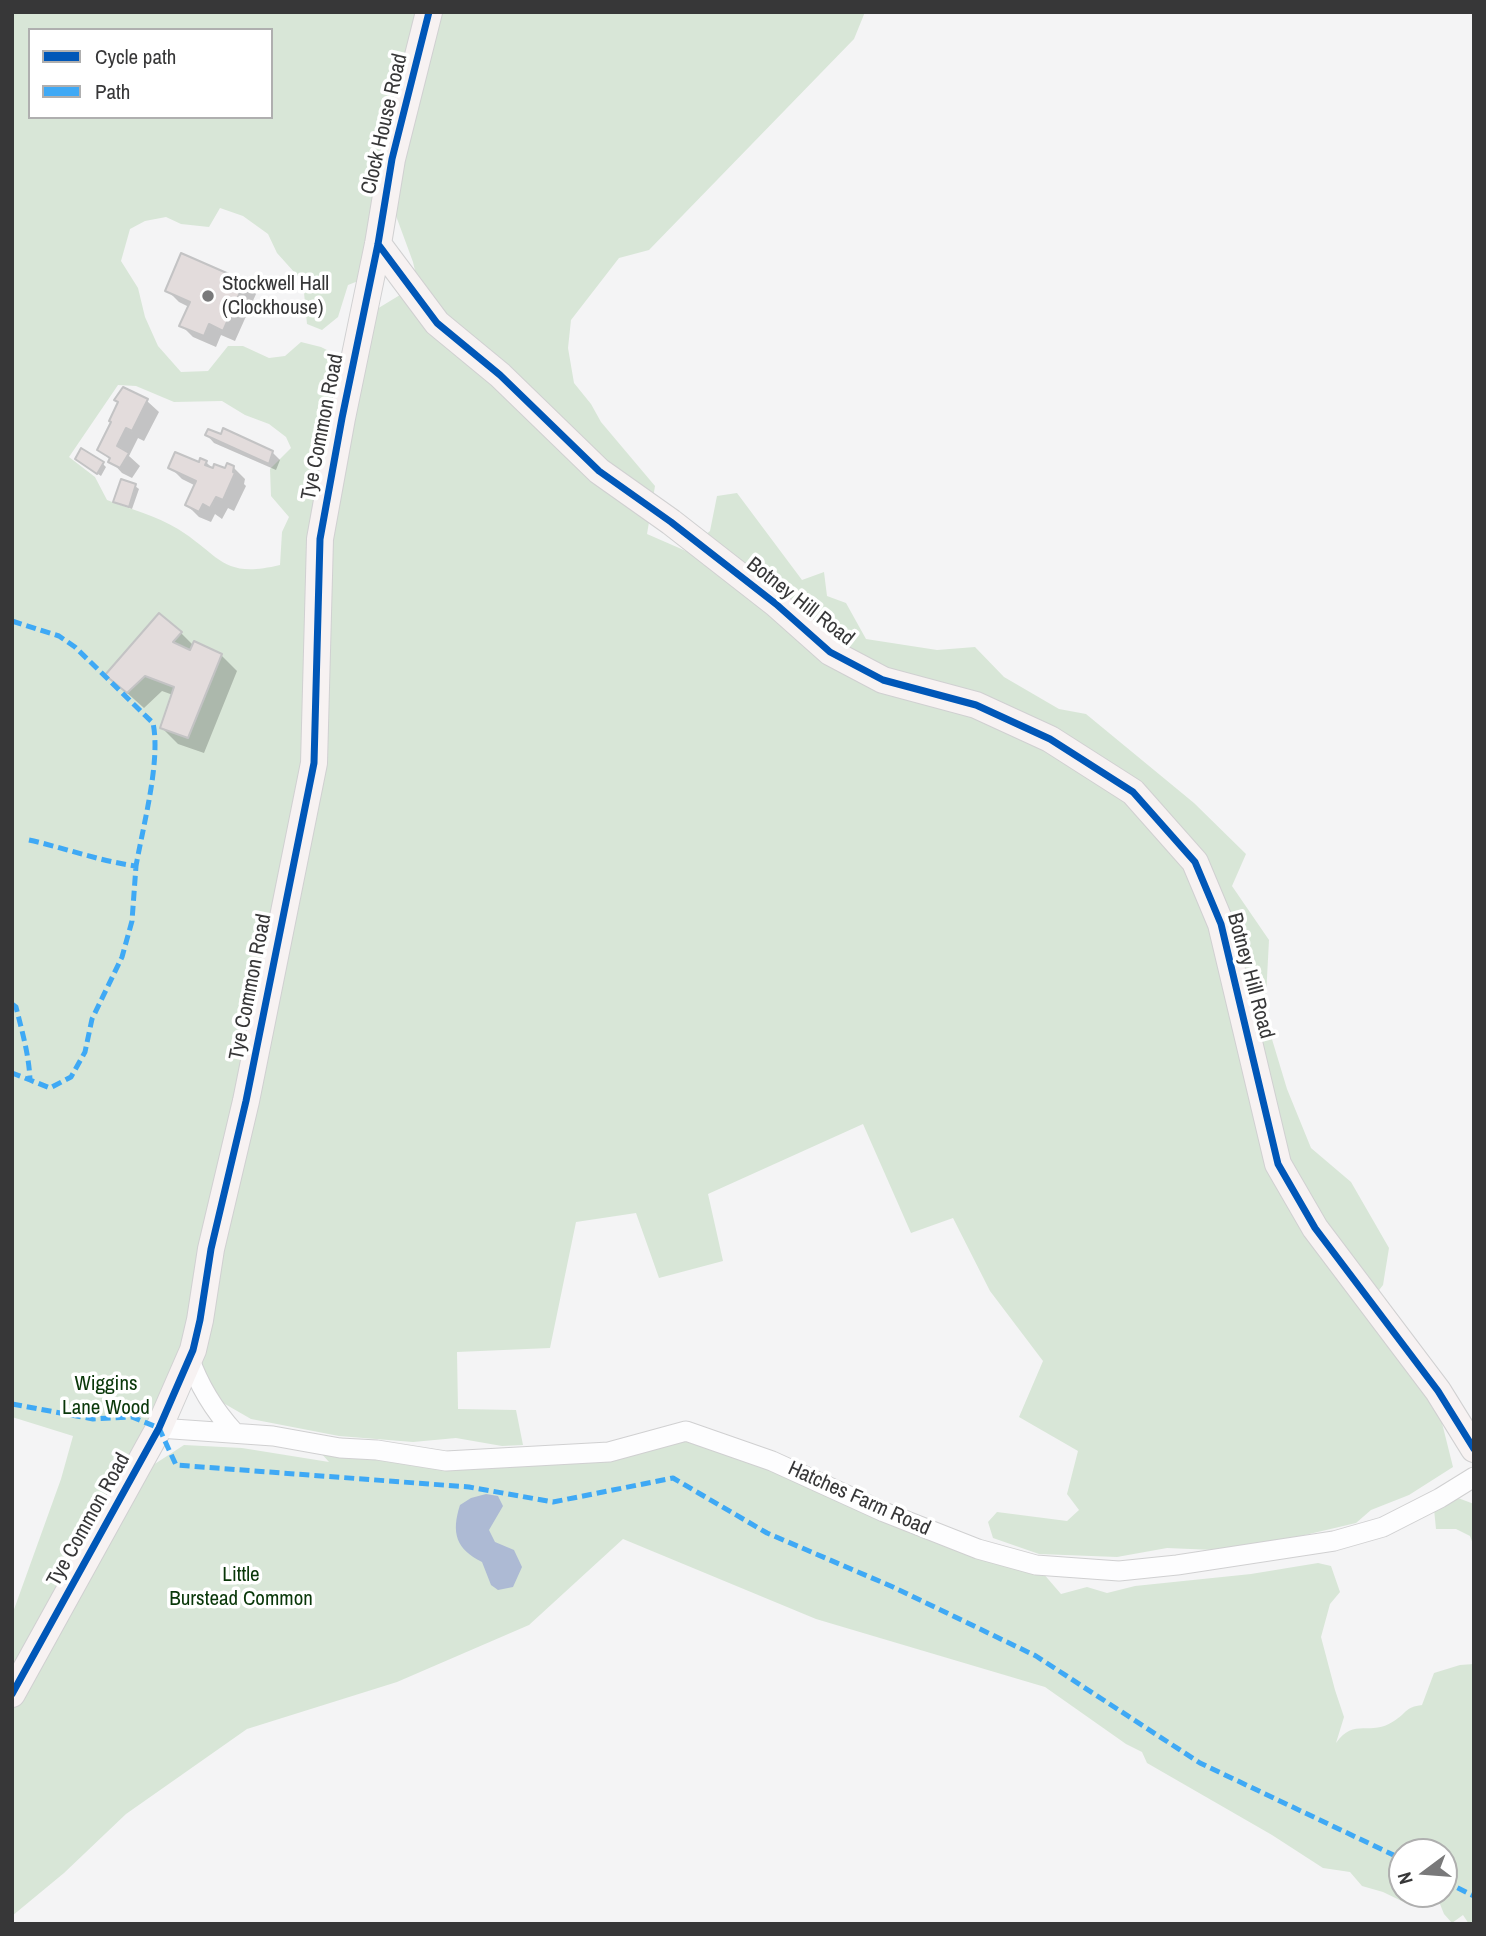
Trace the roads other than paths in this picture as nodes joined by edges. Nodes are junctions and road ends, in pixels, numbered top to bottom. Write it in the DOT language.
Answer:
graph roads {
  1 [pos="429,12"];
  2 [pos="377,244"];
  3 [pos="189,1357"];
  4 [pos="159,1428"];
  5 [pos="234,1432"];
  6 [pos="1474,1450"];
  7 [pos="1474,1477"];
  8 [pos="12,1694"];
  1 -- 2 [label="street, Clock House Road"];
  2 -- 3 [label="street, Tye Common Road"];
  2 -- 6 [label="street, Botney Hill Road"];
  3 -- 4 [label="street, Tye Common Road"];
  3 -- 5 [label="street"];
  4 -- 5 [label="street, Hatches Farm Road"];
  4 -- 8 [label="street, Tye Common Road"];
  5 -- 7 [label="street, Hatches Farm Road"];
}
